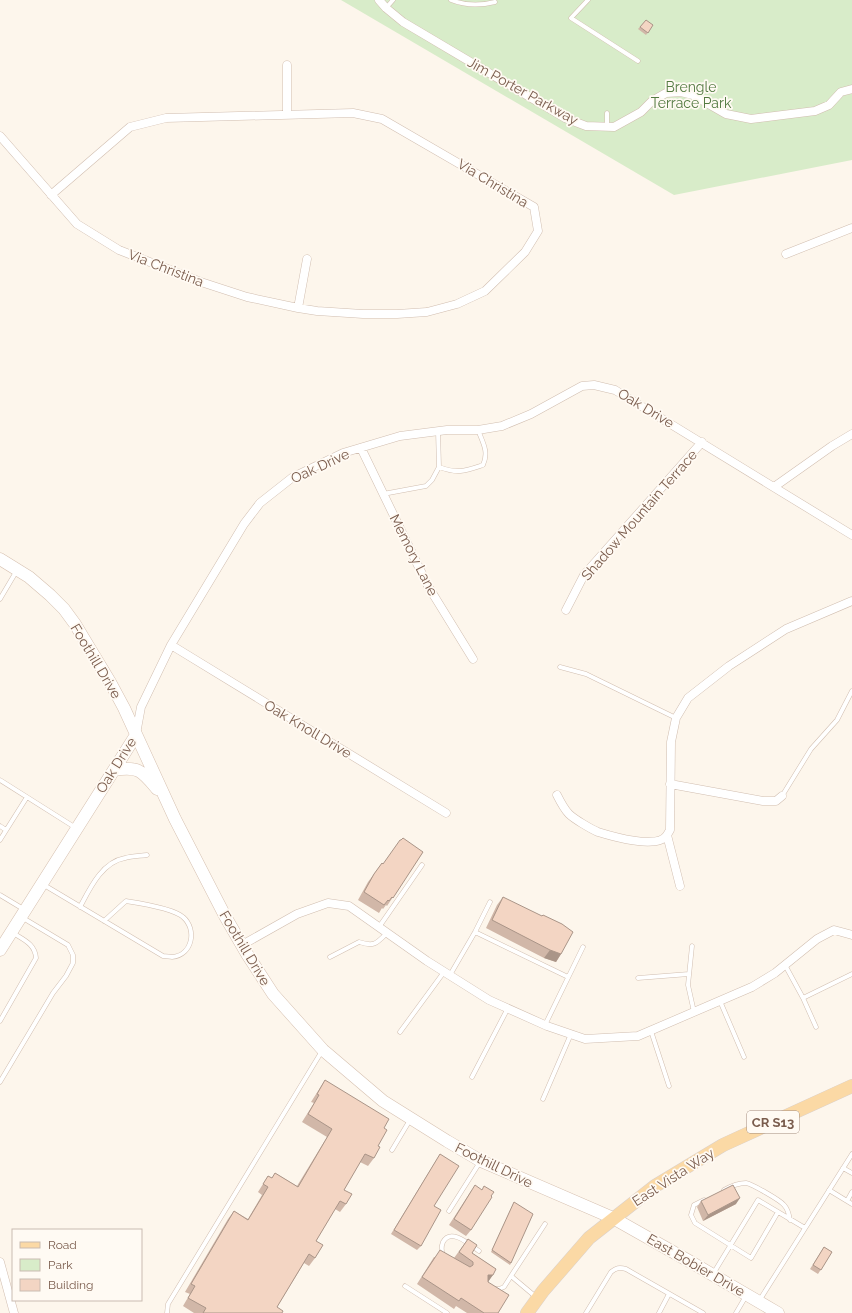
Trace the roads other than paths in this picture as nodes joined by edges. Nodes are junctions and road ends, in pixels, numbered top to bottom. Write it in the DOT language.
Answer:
graph roads {
  1 [pos="380,0"];
  2 [pos="393,0"];
  3 [pos="451,0"];
  4 [pos="588,0"];
  5 [pos="495,2"];
  6 [pos="386,8"];
  7 [pos="638,61"];
  8 [pos="287,65"];
  9 [pos="852,89"];
  10 [pos="607,113"];
  11 [pos="287,115"];
  12 [pos="607,126"];
  13 [pos="0,136"];
  14 [pos="51,195"];
  15 [pos="852,228"];
  16 [pos="786,254"];
  17 [pos="307,259"];
  18 [pos="298,308"];
  19 [pos="478,430"];
  20 [pos="438,431"];
  21 [pos="852,434"];
  22 [pos="702,442"];
  23 [pos="361,448"];
  24 [pos="439,467"];
  25 [pos="774,487"];
  26 [pos="383,494"];
  27 [pos="852,535"];
  28 [pos="0,559"];
  29 [pos="17,570"];
  30 [pos="0,599"];
  31 [pos="852,601"];
  32 [pos="566,610"];
  33 [pos="171,645"];
  34 [pos="473,659"];
  35 [pos="560,667"];
  36 [pos="852,691"];
  37 [pos="676,718"];
  38 [pos="136,735"];
  39 [pos="114,770"];
  40 [pos="0,780"];
  41 [pos="670,784"];
  42 [pos="556,795"];
  43 [pos="782,796"];
  44 [pos="26,797"];
  45 [pos="166,799"];
  46 [pos="446,813"];
  47 [pos="0,826"];
  48 [pos="77,828"];
  49 [pos="6,830"];
  50 [pos="667,835"];
  51 [pos="0,840"];
  52 [pos="147,855"];
  53 [pos="422,865"];
  54 [pos="42,884"];
  55 [pos="680,886"];
  56 [pos="0,895"];
  57 [pos="490,902"];
  58 [pos="80,907"];
  59 [pos="23,913"];
  60 [pos="104,921"];
  61 [pos="379,927"];
  62 [pos="11,932"];
  63 [pos="475,932"];
  64 [pos="387,933"];
  65 [pos="852,935"];
  66 [pos="242,945"];
  67 [pos="692,946"];
  68 [pos="583,947"];
  69 [pos="0,950"];
  70 [pos="330,957"];
  71 [pos="785,965"];
  72 [pos="447,973"];
  73 [pos="689,974"];
  74 [pos="852,974"];
  75 [pos="568,977"];
  76 [pos="638,978"];
  77 [pos="803,998"];
  78 [pos="719,1001"];
  79 [pos="508,1008"];
  80 [pos="694,1012"];
  81 [pos="0,1021"];
  82 [pos="544,1026"];
  83 [pos="816,1027"];
  84 [pos="651,1030"];
  85 [pos="400,1032"];
  86 [pos="571,1034"];
  87 [pos="323,1050"];
  88 [pos="744,1057"];
  89 [pos="472,1077"];
  90 [pos="0,1082"];
  91 [pos="669,1086"];
  92 [pos="852,1086"];
  93 [pos="543,1099"];
  94 [pos="411,1119"];
  95 [pos="392,1150"];
  96 [pos="852,1154"];
  97 [pos="481,1161"];
  98 [pos="843,1168"];
  99 [pos="852,1173"];
  100 [pos="829,1190"];
  101 [pos="720,1192"];
  102 [pos="852,1192"];
  103 [pos="707,1198"];
  104 [pos="847,1201"];
  105 [pos="852,1204"];
  106 [pos="449,1211"];
  107 [pos="778,1212"];
  108 [pos="613,1218"];
  109 [pos="790,1220"];
  110 [pos="545,1224"];
  111 [pos="804,1228"];
  112 [pos="730,1245"];
  113 [pos="479,1251"];
  114 [pos="448,1259"];
  115 [pos="0,1262"];
  116 [pos="713,1275"];
  117 [pos="511,1276"];
  118 [pos="405,1286"];
  119 [pos="490,1286"];
  120 [pos="669,1294"];
  121 [pos="747,1295"];
  122 [pos="538,1298"];
  123 [pos="758,1302"];
  124 [pos="14,1313"];
  125 [pos="167,1313"];
  126 [pos="447,1313"];
  127 [pos="528,1313"];
  128 [pos="586,1313"];
  129 [pos="659,1313"];
  130 [pos="702,1313"];
  131 [pos="736,1313"];
  132 [pos="778,1313"];
  1 -- 6 [label="street, Jim Porter Parkway"];
  2 -- 6 [label="lane"];
  3 -- 5 [label="lane"];
  4 -- 7 [label="lane"];
  6 -- 12 [label="street, Jim Porter Parkway"];
  8 -- 11 [label="street"];
  9 -- 12 [label="street, Jim Porter Parkway"];
  10 -- 12 [label="lane"];
  11 -- 14 [label="street, Via Christina"];
  11 -- 18 [label="street, Via Christina"];
  13 -- 14 [label="street, Via Christina"];
  14 -- 18 [label="street, Via Christina"];
  15 -- 16 [label="street"];
  17 -- 18 [label="street"];
  19 -- 20 [label="street, Oak Drive"];
  19 -- 22 [label="street, Oak Drive"];
  19 -- 24 [label="lane"];
  20 -- 23 [label="street, Oak Drive"];
  20 -- 24 [label="lane"];
  21 -- 25 [label="street"];
  22 -- 25 [label="street, Oak Drive"];
  22 -- 32 [label="street, Shadow Mountain Terrace"];
  23 -- 26 [label="street, Memory Lane"];
  23 -- 33 [label="street, Oak Drive"];
  24 -- 26 [label="lane"];
  25 -- 27 [label="street, Oak Drive"];
  26 -- 34 [label="street, Memory Lane"];
  28 -- 29 [label="street, Foothill Drive"];
  29 -- 30 [label="lane"];
  29 -- 38 [label="street, Foothill Drive"];
  31 -- 37 [label="street"];
  33 -- 38 [label="street, Oak Drive"];
  33 -- 46 [label="street, Oak Knoll Drive"];
  35 -- 37 [label="lane"];
  36 -- 43 [label="lane"];
  37 -- 41 [label="street"];
  38 -- 39 [label="street, Oak Drive"];
  38 -- 45 [label="street, Foothill Drive"];
  39 -- 45 [label="street"];
  39 -- 48 [label="street, Oak Drive"];
  40 -- 44 [label="lane"];
  41 -- 43 [label="street"];
  41 -- 50 [label="street"];
  42 -- 50 [label="street"];
  44 -- 48 [label="lane"];
  44 -- 49 [label="lane"];
  45 -- 66 [label="street, Foothill Drive"];
  47 -- 49 [label="lane"];
  48 -- 54 [label="street, Oak Drive"];
  49 -- 51 [label="lane"];
  50 -- 55 [label="street"];
  52 -- 58 [label="lane"];
  53 -- 61 [label="lane"];
  54 -- 58 [label="lane"];
  54 -- 59 [label="street, Oak Drive"];
  56 -- 59 [label="lane"];
  57 -- 63 [label="lane"];
  58 -- 60 [label="lane"];
  59 -- 62 [label="street, Oak Drive"];
  59 -- 90 [label="lane"];
  60 -- 60 [label="lane"];
  61 -- 64 [label="street"];
  61 -- 66 [label="street"];
  62 -- 69 [label="street, Oak Drive"];
  62 -- 81 [label="lane"];
  63 -- 72 [label="lane"];
  63 -- 75 [label="lane"];
  64 -- 70 [label="lane"];
  64 -- 72 [label="street"];
  65 -- 71 [label="street"];
  66 -- 87 [label="street, Foothill Drive"];
  67 -- 73 [label="lane"];
  68 -- 75 [label="lane"];
  71 -- 77 [label="lane"];
  71 -- 78 [label="street"];
  72 -- 79 [label="street"];
  72 -- 85 [label="lane"];
  73 -- 76 [label="lane"];
  73 -- 80 [label="lane"];
  74 -- 77 [label="lane"];
  75 -- 82 [label="lane"];
  77 -- 83 [label="lane"];
  78 -- 80 [label="street"];
  78 -- 88 [label="lane"];
  79 -- 82 [label="street"];
  79 -- 89 [label="lane"];
  80 -- 84 [label="street"];
  82 -- 86 [label="street"];
  84 -- 86 [label="street"];
  84 -- 91 [label="lane"];
  86 -- 93 [label="lane"];
  87 -- 94 [label="street, Foothill Drive"];
  87 -- 125 [label="lane"];
  92 -- 108 [label="main road, East Vista Way / CR S13"];
  94 -- 95 [label="lane"];
  94 -- 97 [label="street, Foothill Drive"];
  96 -- 98 [label="lane"];
  97 -- 106 [label="lane"];
  97 -- 108 [label="street, Foothill Drive"];
  98 -- 99 [label="lane"];
  98 -- 100 [label="lane"];
  100 -- 104 [label="lane"];
  100 -- 111 [label="lane"];
  101 -- 109 [label="lane"];
  102 -- 104 [label="lane"];
  103 -- 112 [label="lane"];
  104 -- 105 [label="lane"];
  107 -- 109 [label="lane"];
  107 -- 112 [label="lane"];
  107 -- 112 [label="lane"];
  108 -- 116 [label="street, East Bobier Drive"];
  108 -- 122 [label="main road, East Vista Way / CR S13"];
  109 -- 111 [label="lane"];
  110 -- 117 [label="lane"];
  111 -- 123 [label="lane"];
  112 -- 116 [label="lane"];
  113 -- 114 [label="lane"];
  115 -- 124 [label="street"];
  116 -- 121 [label="street, East Bobier Drive"];
  117 -- 119 [label="lane"];
  117 -- 122 [label="lane"];
  118 -- 126 [label="lane"];
  120 -- 128 [label="lane"];
  120 -- 129 [label="lane"];
  120 -- 130 [label="lane"];
  121 -- 123 [label="street, East Bobier Drive"];
  121 -- 131 [label="lane"];
  122 -- 127 [label="main road, East Vista Way / CR S13"];
  123 -- 132 [label="street, East Bobier Drive"];
}
